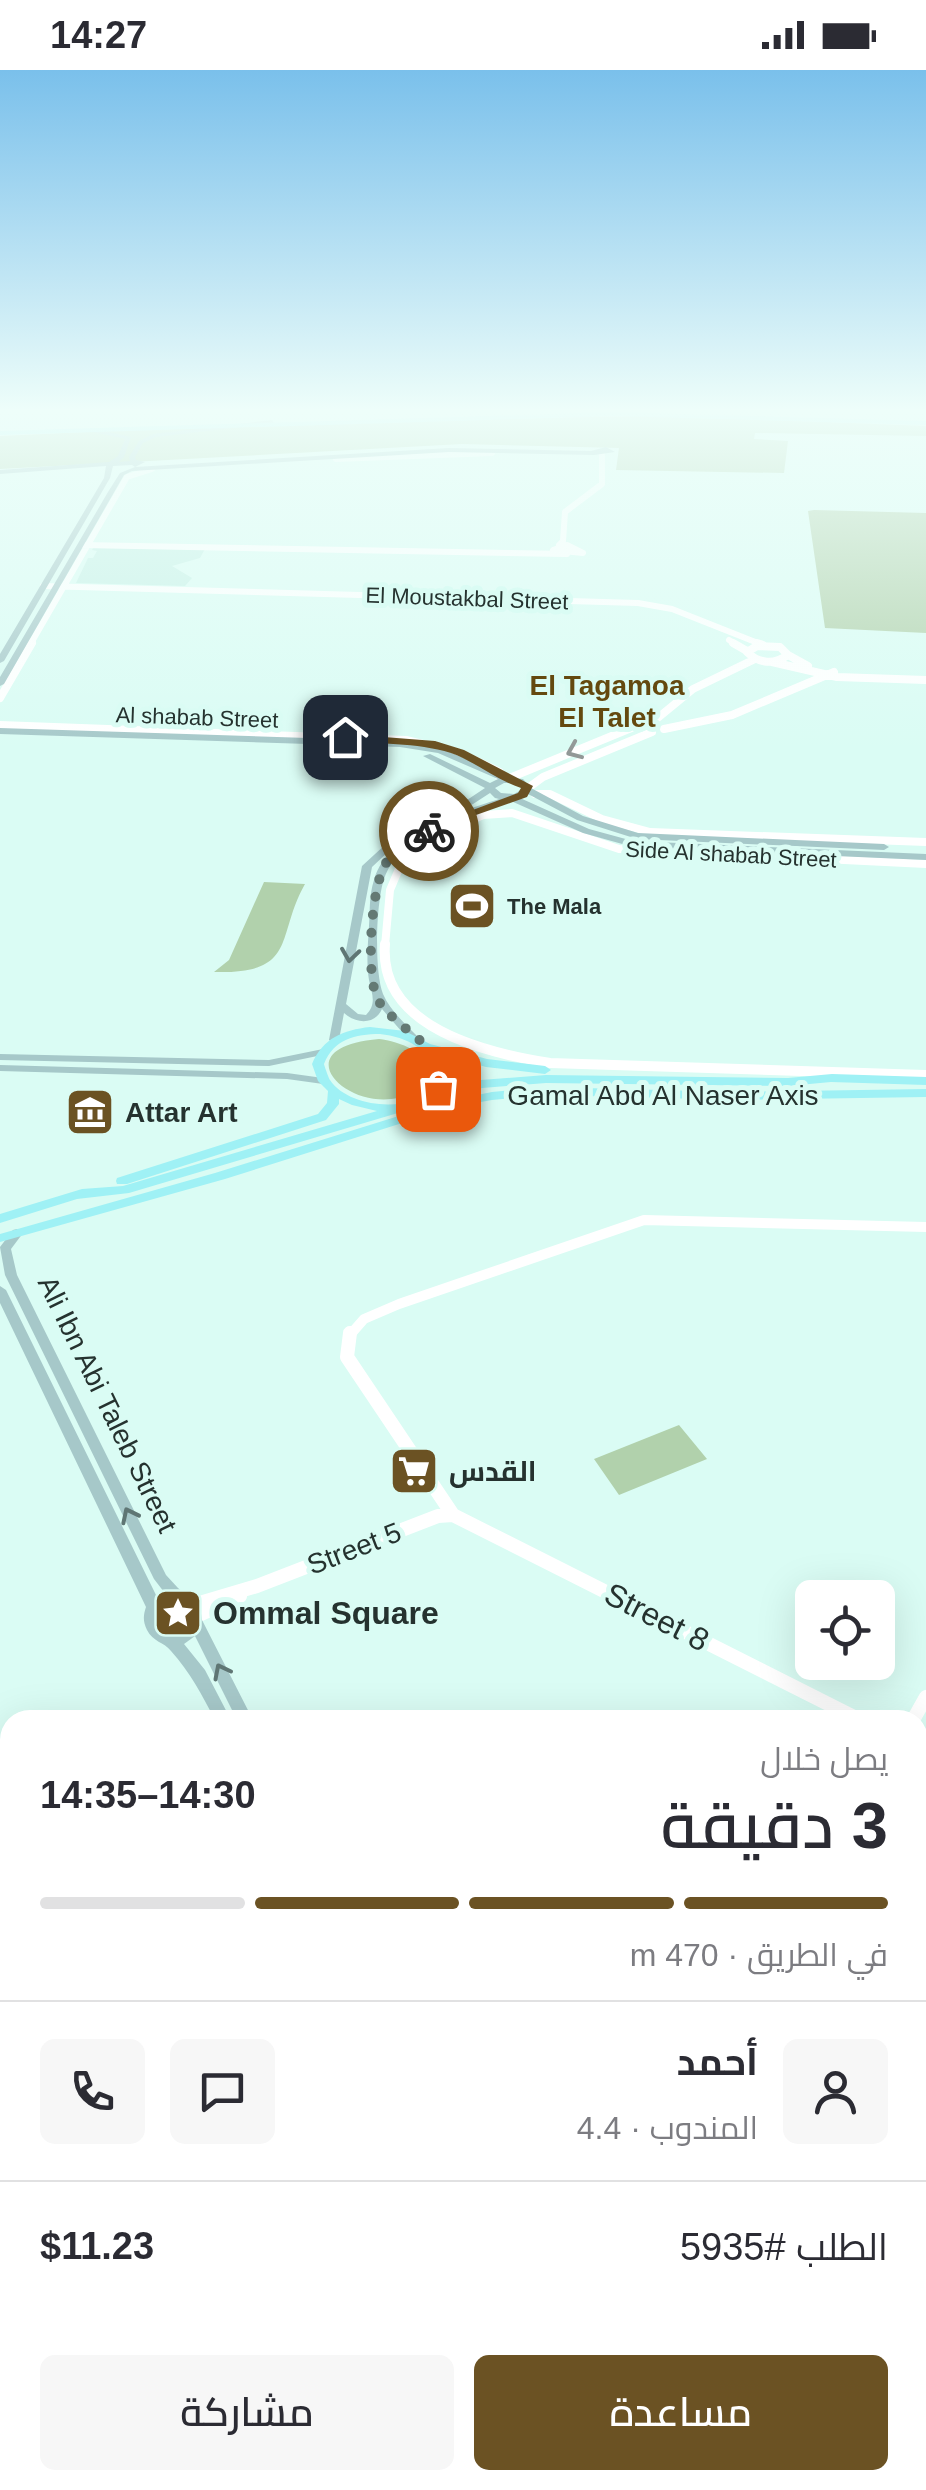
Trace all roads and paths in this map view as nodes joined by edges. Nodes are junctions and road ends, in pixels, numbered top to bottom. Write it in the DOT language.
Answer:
graph roads {
  1 [pos="78,524"];
  2 [pos="94,524"];
  3 [pos="96,524"];
  4 [pos="564,524"];
  5 [pos="70,537"];
  6 [pos="85,541"];
  7 [pos="564,546"];
  8 [pos="540,552"];
  9 [pos="42,588"];
  10 [pos="59,589"];
  11 [pos="763,645"];
  12 [pos="748,650"];
  13 [pos="788,655"];
  14 [pos="754,660"];
  15 [pos="0,661"];
  16 [pos="772,662"];
  17 [pos="830,674"];
  18 [pos="926,678"];
  19 [pos="0,684"];
  20 [pos="0,698"];
  21 [pos="654,721"];
  22 [pos="641,724"];
  23 [pos="664,728"];
  24 [pos="0,731"];
  25 [pos="652,732"];
  26 [pos="376,746"];
  27 [pos="485,770"];
  28 [pos="472,776"];
  29 [pos="504,779"];
  30 [pos="490,788"];
  31 [pos="530,791"];
  32 [pos="511,798"];
  33 [pos="546,801"];
  34 [pos="470,802"];
  35 [pos="534,808"];
  36 [pos="483,812"];
  37 [pos="458,822"];
  38 [pos="926,845"];
  39 [pos="926,860"];
  40 [pos="386,934"];
  41 [pos="373,943"];
  42 [pos="378,999"];
  43 [pos="342,1006"];
  44 [pos="334,1040"];
  45 [pos="418,1042"];
  46 [pos="322,1052"];
  47 [pos="0,1056"];
  48 [pos="286,1062"];
  49 [pos="0,1068"];
  50 [pos="673,1070"];
  51 [pos="762,1073"];
  52 [pos="287,1076"];
  53 [pos="832,1078"];
  54 [pos="926,1078"];
  55 [pos="323,1081"];
  56 [pos="333,1092"];
  57 [pos="926,1092"];
  58 [pos="829,1094"];
  59 [pos="426,1099"];
  60 [pos="464,1101"];
  61 [pos="378,1105"];
  62 [pos="322,1117"];
  63 [pos="341,1139"];
  64 [pos="78,1195"];
  65 [pos="98,1211"];
  66 [pos="0,1219"];
  67 [pos="926,1228"];
  68 [pos="17,1233"];
  69 [pos="2,1245"];
  70 [pos="0,1290"];
  71 [pos="453,1516"];
  72 [pos="161,1580"];
  73 [pos="141,1587"];
  74 [pos="154,1608"];
  75 [pos="191,1610"];
  76 [pos="170,1638"];
  77 [pos="218,1710"];
  78 [pos="240,1710"];
  79 [pos="840,1710"];
  1 -- 5 [label="main road"];
  2 -- 6 [label="main road"];
  3 -- 6 [label="street"];
  4 -- 7 [label="street"];
  5 -- 6 [label="street"];
  5 -- 9 [label="main road"];
  6 -- 8 [label="street"];
  6 -- 10 [label="main road"];
  7 -- 8 [label="street"];
  7 -- 8 [label="street"];
  9 -- 10 [label="street, El Moustakbal Street"];
  9 -- 15 [label="main road"];
  10 -- 11 [label="street, El Moustakbal Street"];
  10 -- 12 [label="street, El Moustakbal Street"];
  10 -- 19 [label="main road"];
  10 -- 20 [label="street"];
  11 -- 12 [label="street"];
  11 -- 13 [label="street, El Moustakbal Street"];
  12 -- 14 [label="street"];
  13 -- 16 [label="street"];
  13 -- 17 [label="street"];
  14 -- 16 [label="street"];
  14 -- 21 [label="street"];
  16 -- 17 [label="street"];
  17 -- 18 [label="street"];
  17 -- 23 [label="street"];
  21 -- 22 [label="street"];
  21 -- 23 [label="street"];
  22 -- 25 [label="street"];
  22 -- 29 [label="street, one-way"];
  23 -- 25 [label="street"];
  24 -- 26 [label="main road, Al shabab Street"];
  24 -- 29 [label="street"];
  25 -- 31 [label="street"];
  26 -- 27 [label="main road, Al shabab Street"];
  26 -- 28 [label="main road, Al shabab Street"];
  27 -- 28 [label="main road"];
  27 -- 29 [label="main road, Al shabab Street"];
  28 -- 30 [label="main road, Al shabab Street"];
  29 -- 30 [label="main road"];
  29 -- 31 [label="main road, Al shabab Street"];
  30 -- 32 [label="main road, Al shabab Street"];
  30 -- 34 [label="main road"];
  31 -- 32 [label="main road"];
  31 -- 33 [label="main road"];
  31 -- 38 [label="street, Side Al shabab Street"];
  32 -- 35 [label="main road"];
  32 -- 36 [label="main road"];
  33 -- 35 [label="main road"];
  33 -- 38 [label="main road"];
  34 -- 36 [label="main road"];
  34 -- 43 [label="main road, one-way"];
  35 -- 39 [label="main road"];
  36 -- 37 [label="main road"];
  36 -- 39 [label="street, Side Al shabab Street"];
  37 -- 40 [label="street"];
  37 -- 41 [label="main road"];
  40 -- 41 [label="main road"];
  40 -- 50 [label="street"];
  41 -- 42 [label="main road"];
  42 -- 43 [label="main road"];
  42 -- 45 [label="main road"];
  43 -- 44 [label="main road"];
  44 -- 45 [label="main road"];
  44 -- 46 [label="main road"];
  45 -- 50 [label="main road, Gamal Abd Al Naser Axis"];
  45 -- 59 [label="main road"];
  46 -- 48 [label="main road"];
  46 -- 55 [label="main road"];
  47 -- 48 [label="main road"];
  48 -- 52 [label="main road"];
  49 -- 52 [label="main road"];
  50 -- 51 [label="main road, Gamal Abd Al Naser Axis"];
  51 -- 53 [label="main road, Gamal Abd Al Naser Axis"];
  51 -- 54 [label="street"];
  52 -- 55 [label="main road"];
  53 -- 54 [label="main road, Gamal Abd Al Naser Axis"];
  53 -- 64 [label="main road"];
  55 -- 56 [label="main road"];
  56 -- 61 [label="main road"];
  56 -- 62 [label="main road"];
  57 -- 58 [label="main road, Gamal Abd Al Naser Axis"];
  58 -- 60 [label="main road, Gamal Abd Al Naser Axis"];
  58 -- 65 [label="main road"];
  59 -- 60 [label="main road"];
  59 -- 61 [label="main road"];
  60 -- 63 [label="main road, Gamal Abd Al Naser Axis"];
  61 -- 63 [label="main road"];
  62 -- 63 [label="main road"];
  62 -- 64 [label="main road"];
  63 -- 65 [label="main road, Gamal Abd Al Naser Axis"];
  64 -- 66 [label="main road"];
  65 -- 68 [label="main road, Gamal Abd Al Naser Axis"];
  67 -- 71 [label="street"];
  68 -- 69 [label="main road, Ali Ibn Abi Taleb Street"];
  72 -- 69 [label="main road, Ali Ibn Abi Taleb Street, one-way"];
  70 -- 73 [label="main road, Ali Ibn Abi Taleb Street"];
  71 -- 75 [label="street, Street 5"];
  71 -- 79 [label="street, Street 8"];
  72 -- 73 [label="main road"];
  72 -- 75 [label="main road, Ali Ibn Abi Taleb Street"];
  73 -- 74 [label="main road, Ali Ibn Abi Taleb Street"];
  74 -- 75 [label="main road"];
  74 -- 76 [label="main road, Ali Ibn Abi Taleb Street"];
  75 -- 76 [label="main road"];
  78 -- 75 [label="main road, Ali Ibn Abi Taleb Street, one-way"];
  76 -- 77 [label="main road"];
}
